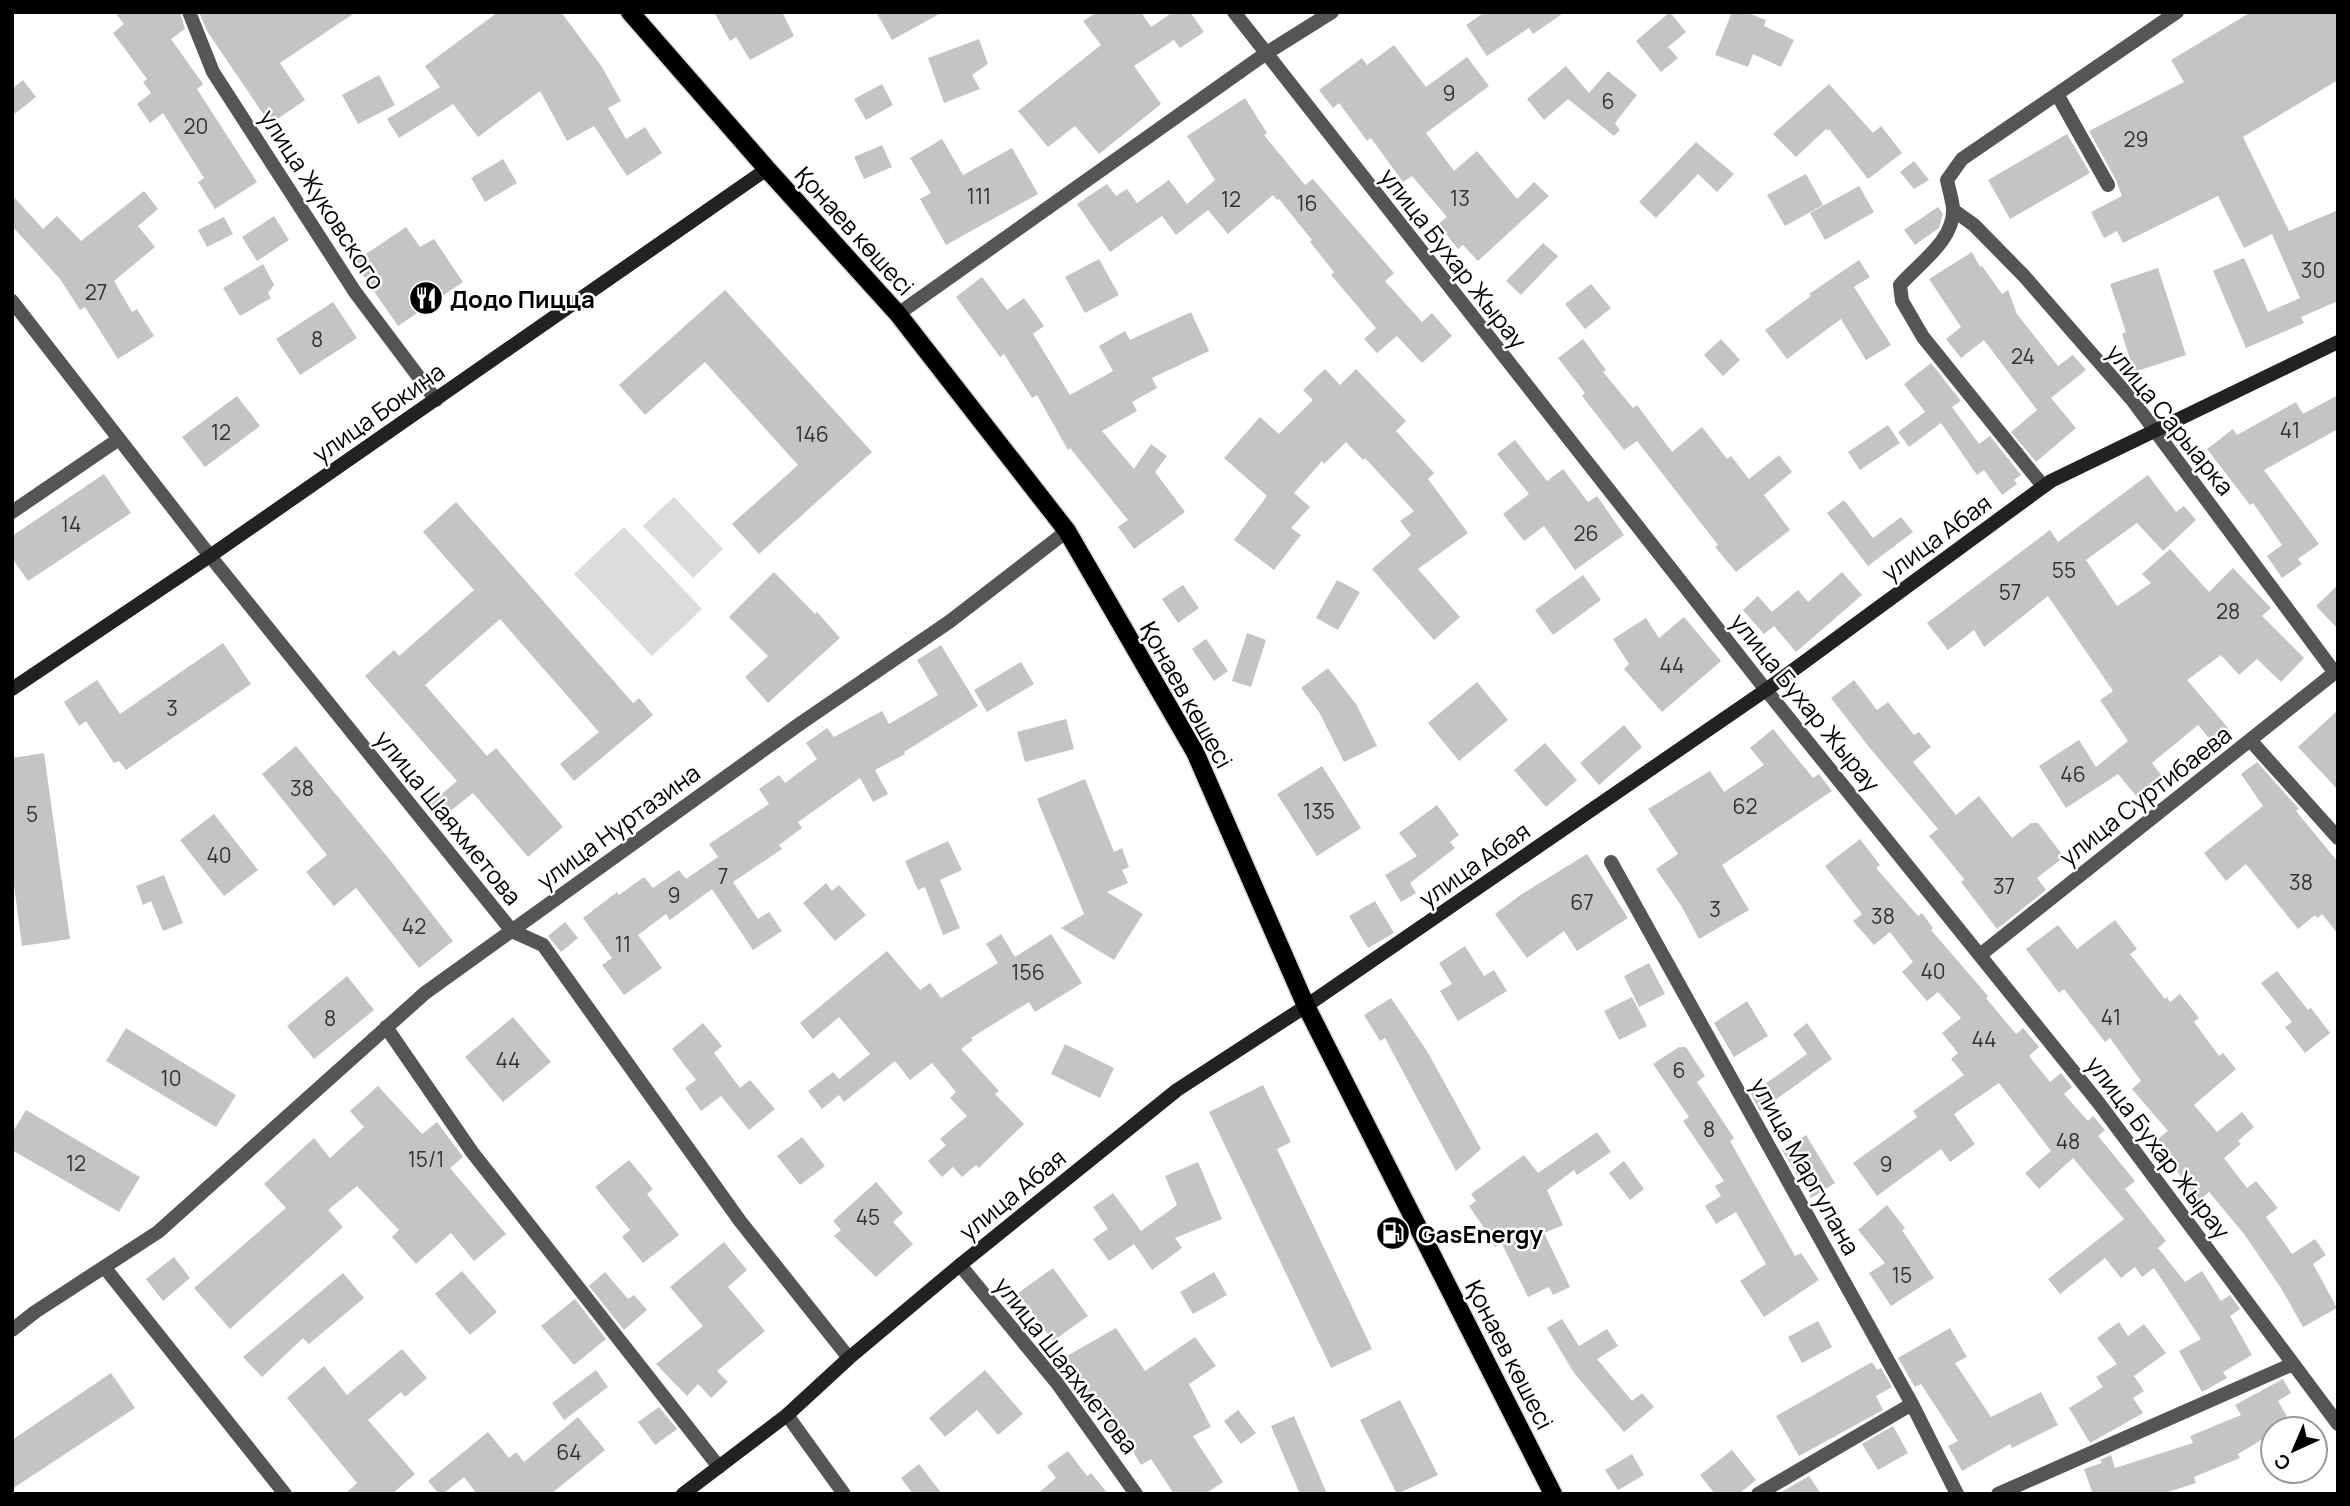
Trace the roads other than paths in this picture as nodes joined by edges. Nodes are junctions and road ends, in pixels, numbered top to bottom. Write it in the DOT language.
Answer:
graph roads {
  1 [pos="189,12"];
  2 [pos="1234,12"];
  3 [pos="1332,12"];
  4 [pos="2178,12"];
  5 [pos="634,14"];
  6 [pos="1265,54"];
  7 [pos="2057,94"];
  8 [pos="767,169"];
  9 [pos="2108,185"];
  10 [pos="1953,210"];
  11 [pos="12,301"];
  12 [pos="898,314"];
  13 [pos="2338,342"];
  14 [pos="436,400"];
  15 [pos="2156,430"];
  16 [pos="119,439"];
  17 [pos="2043,486"];
  18 [pos="12,512"];
  19 [pos="1066,531"];
  20 [pos="209,556"];
  21 [pos="2336,672"];
  22 [pos="12,689"];
  23 [pos="1766,690"];
  24 [pos="2250,740"];
  25 [pos="2338,838"];
  26 [pos="1611,863"];
  27 [pos="512,931"];
  28 [pos="1980,955"];
  29 [pos="1307,1006"];
  30 [pos="386,1027"];
  31 [pos="960,1265"];
  32 [pos="104,1268"];
  33 [pos="12,1330"];
  34 [pos="849,1358"];
  35 [pos="2293,1364"];
  36 [pos="1912,1404"];
  37 [pos="787,1415"];
  38 [pos="2338,1424"];
  39 [pos="719,1467"];
  40 [pos="285,1494"];
  41 [pos="683,1494"];
  42 [pos="844,1494"];
  43 [pos="1136,1494"];
  44 [pos="1553,1494"];
  45 [pos="1758,1494"];
  46 [pos="1957,1494"];
  47 [pos="1998,1494"];
  1 -- 14 [label="street, улица Жуковского"];
  2 -- 6 [label="street, улица Бухар Жырау"];
  3 -- 6 [label="street"];
  4 -- 7 [label="street"];
  5 -- 8 [label="main road, Қонаев көшесі"];
  6 -- 12 [label="street"];
  6 -- 23 [label="street, улица Бухар Жырау"];
  7 -- 9 [label="street"];
  7 -- 10 [label="street"];
  8 -- 12 [label="main road, Қонаев көшесі"];
  8 -- 14 [label="street, улица Бокина"];
  10 -- 15 [label="street, улица Сарыарка"];
  10 -- 17 [label="street"];
  11 -- 16 [label="street, улица Шаяхметова"];
  12 -- 19 [label="main road, Қонаев көшесі"];
  13 -- 15 [label="street, улица Абая"];
  14 -- 20 [label="street, улица Бокина"];
  15 -- 17 [label="street, улица Абая"];
  15 -- 21 [label="street, улица Сарыарка"];
  16 -- 18 [label="street"];
  16 -- 20 [label="street, улица Шаяхметова"];
  17 -- 23 [label="street, улица Абая"];
  19 -- 27 [label="street, улица Нуртазина"];
  19 -- 29 [label="main road, Қонаев көшесі"];
  20 -- 22 [label="street, улица Бокина"];
  20 -- 27 [label="street, улица Шаяхметова"];
  21 -- 24 [label="street, улица Суртибаева"];
  23 -- 28 [label="street, улица Бухар Жырау"];
  23 -- 29 [label="street, улица Абая"];
  24 -- 25 [label="street"];
  24 -- 28 [label="street, улица Суртибаева"];
  26 -- 36 [label="street, улица Маргулана"];
  27 -- 30 [label="street, улица Нуртазина"];
  27 -- 34 [label="street, улица Шаяхметова"];
  28 -- 35 [label="street, улица Бухар Жырау"];
  29 -- 31 [label="street, улица Абая"];
  29 -- 44 [label="main road, Қонаев көшесі"];
  30 -- 32 [label="street, улица Нуртазина"];
  30 -- 39 [label="street"];
  31 -- 34 [label="street, улица Абая"];
  31 -- 43 [label="street, улица Шаяхметова"];
  32 -- 33 [label="street, улица Нуртазина"];
  32 -- 40 [label="street"];
  34 -- 37 [label="street, улица Абая"];
  35 -- 38 [label="street, улица Бухар Жырау"];
  35 -- 47 [label="street"];
  36 -- 45 [label="street"];
  36 -- 46 [label="street, улица Маргулана"];
  37 -- 39 [label="street, улица Абая"];
  37 -- 42 [label="street"];
  39 -- 41 [label="street, улица Абая"];
}
